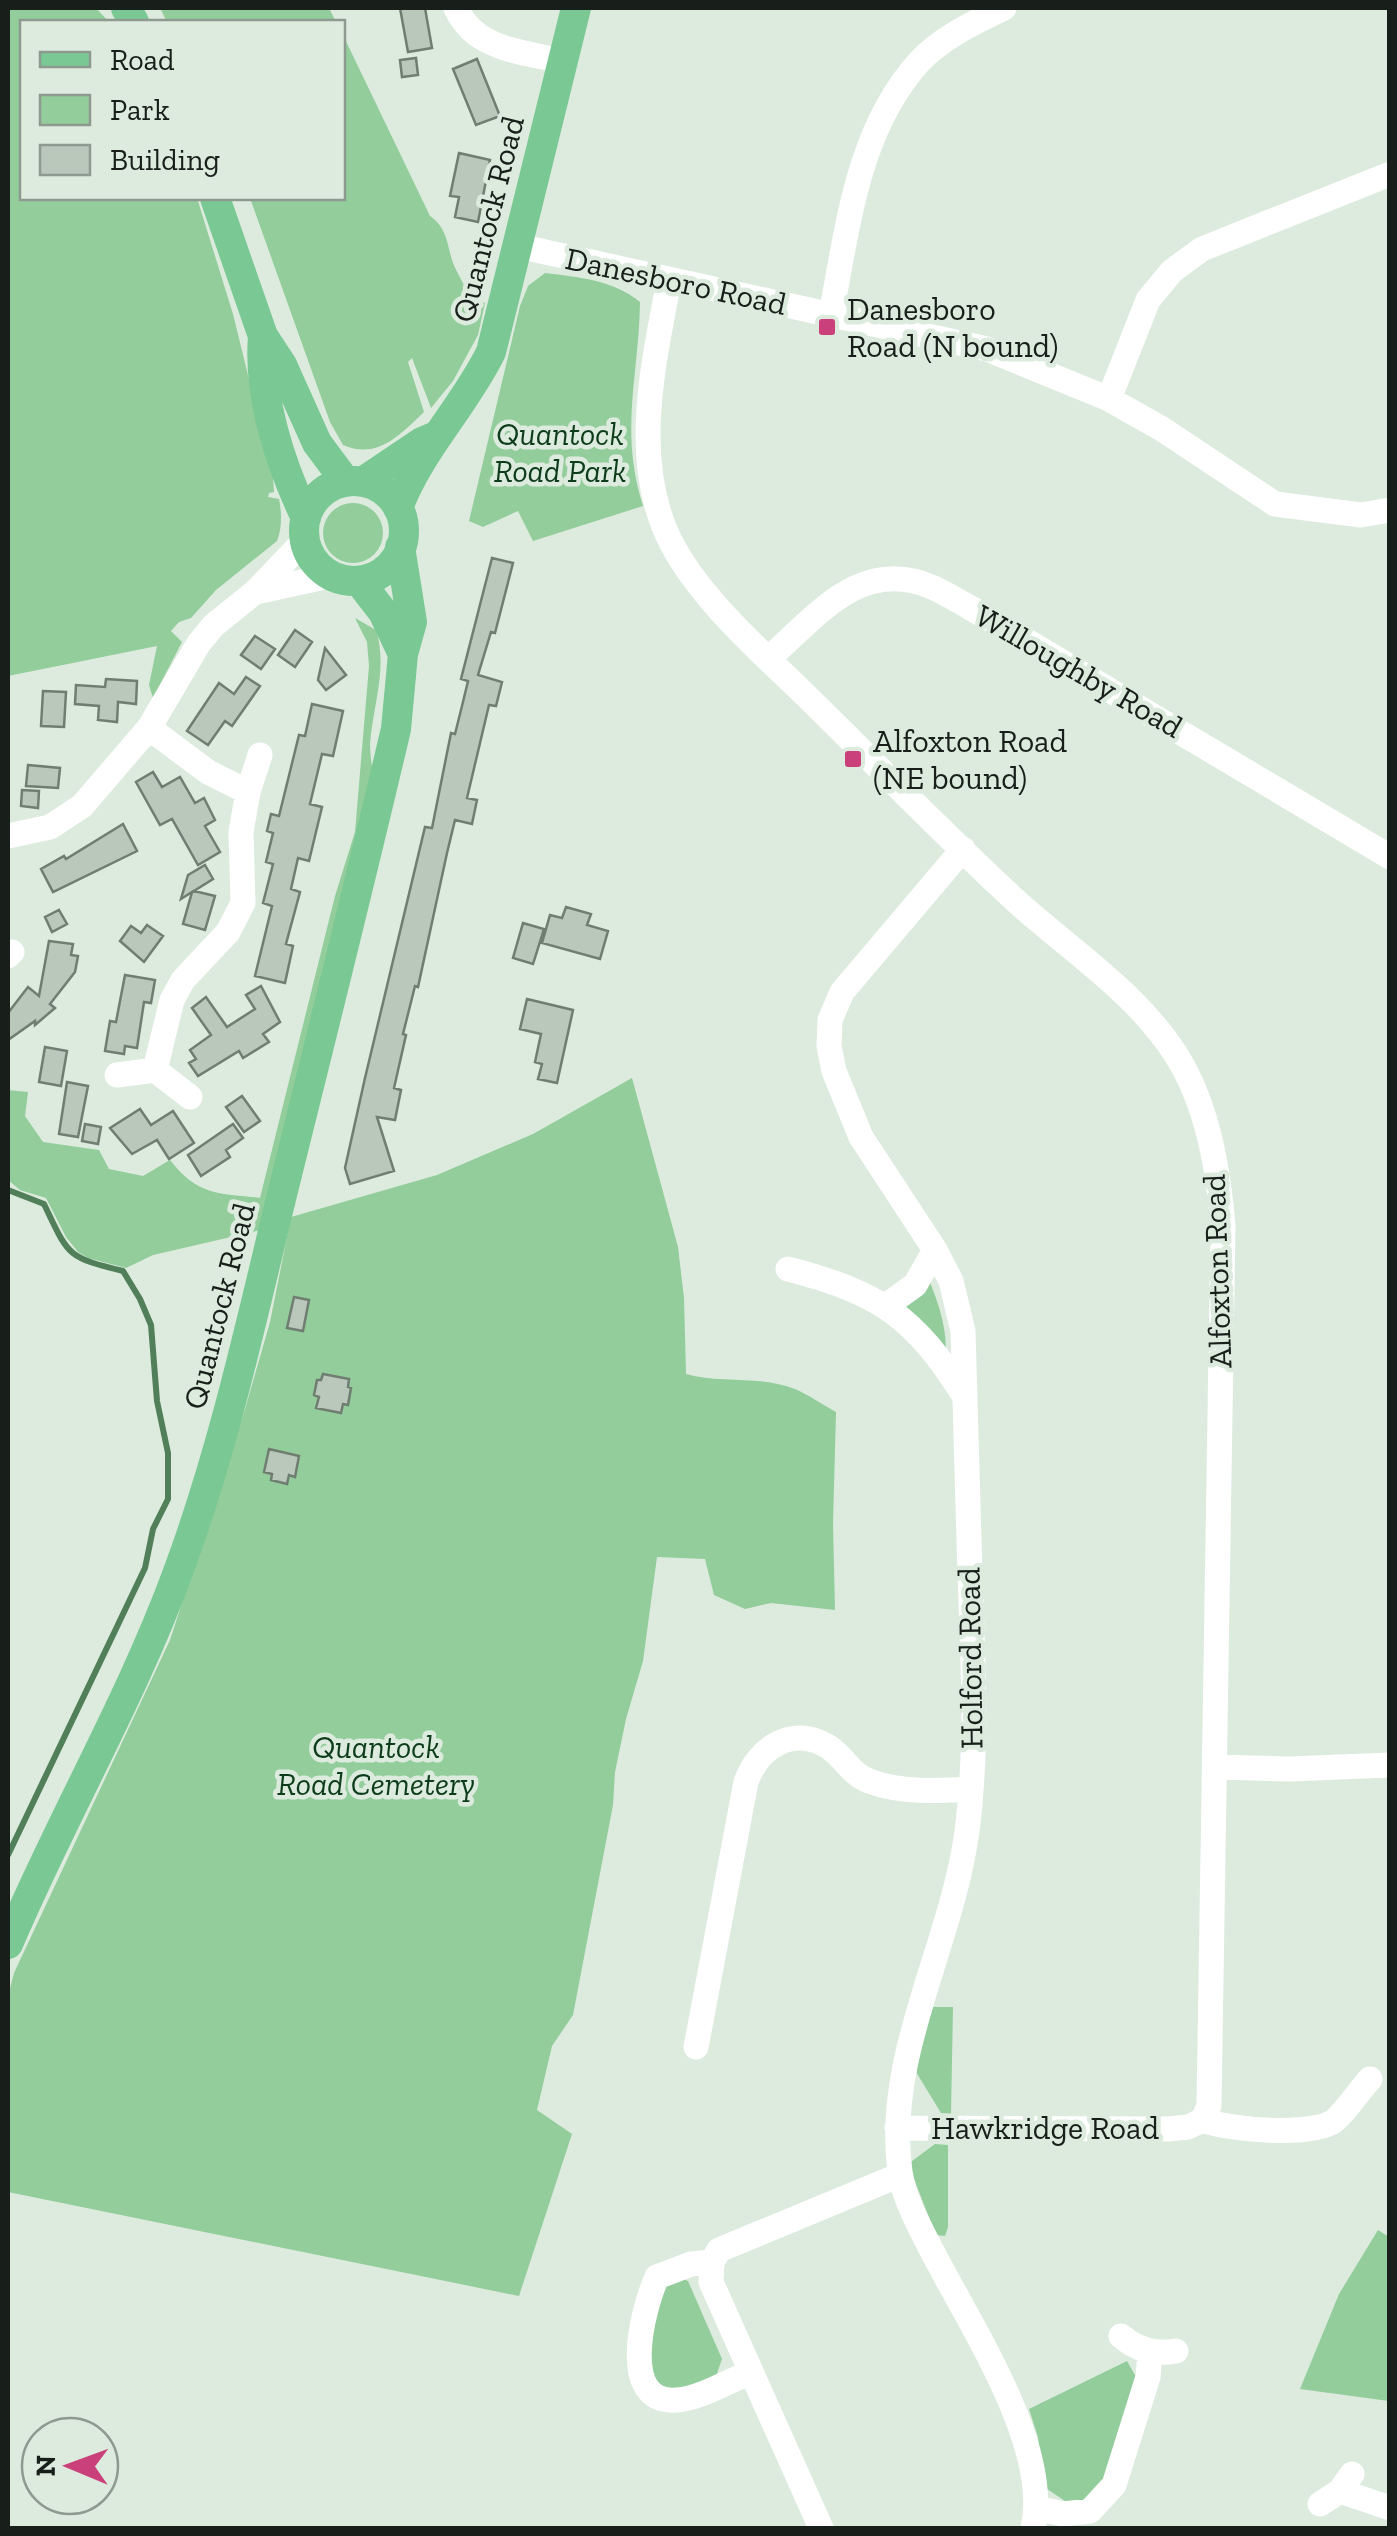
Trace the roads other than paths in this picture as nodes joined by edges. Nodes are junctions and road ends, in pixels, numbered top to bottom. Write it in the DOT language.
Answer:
graph roads {
  1 [pos="456,8"];
  2 [pos="576,8"];
  3 [pos="1004,8"];
  4 [pos="563,61"];
  5 [pos="1390,174"];
  6 [pos="217,200"];
  7 [pos="518,246"];
  8 [pos="669,281"];
  9 [pos="831,314"];
  10 [pos="263,336"];
  11 [pos="1108,400"];
  12 [pos="439,435"];
  13 [pos="355,482"];
  14 [pos="398,508"];
  15 [pos="1390,510"];
  16 [pos="306,528"];
  17 [pos="400,547"];
  18 [pos="344,578"];
  19 [pos="255,592"];
  20 [pos="403,654"];
  21 [pos="768,659"];
  22 [pos="149,728"];
  23 [pos="260,755"];
  24 [pos="248,792"];
  25 [pos="8,836"];
  26 [pos="963,848"];
  27 [pos="1390,857"];
  28 [pos="155,1070"];
  29 [pos="117,1075"];
  30 [pos="190,1097"];
  31 [pos="935,1250"];
  32 [pos="788,1268"];
  33 [pos="887,1305"];
  34 [pos="965,1398"];
  35 [pos="1390,1764"];
  36 [pos="1215,1767"];
  37 [pos="972,1789"];
  38 [pos="8,1944"];
  39 [pos="696,2048"];
  40 [pos="1356,2084"];
  41 [pos="1203,2120"];
  42 [pos="897,2128"];
  43 [pos="900,2175"];
  44 [pos="712,2262"];
  45 [pos="1121,2336"];
  46 [pos="751,2372"];
  47 [pos="1337,2490"];
  48 [pos="1390,2508"];
  49 [pos="1035,2518"];
  50 [pos="821,2528"];
  1 -- 4 [label="street"];
  2 -- 4 [label="main road, Quantock Road"];
  3 -- 9 [label="street"];
  4 -- 7 [label="main road, Quantock Road"];
  5 -- 11 [label="street"];
  6 -- 10 [label="main road"];
  7 -- 8 [label="street, Danesboro Road"];
  7 -- 12 [label="main road, Quantock Road"];
  8 -- 9 [label="street, Danesboro Road"];
  8 -- 21 [label="street, Alfoxton Road"];
  9 -- 11 [label="street, Danesboro Road"];
  10 -- 13 [label="main road"];
  10 -- 16 [label="main road"];
  11 -- 15 [label="street, Danesboro Road"];
  12 -- 13 [label="main road, Quantock Road"];
  12 -- 14 [label="main road, Quantock Road"];
  13 -- 14 [label="main road"];
  13 -- 16 [label="main road"];
  14 -- 17 [label="main road"];
  16 -- 18 [label="main road"];
  16 -- 19 [label="street"];
  17 -- 18 [label="main road"];
  17 -- 20 [label="main road, Quantock Road"];
  18 -- 19 [label="street"];
  18 -- 20 [label="main road"];
  19 -- 22 [label="street"];
  20 -- 38 [label="main road, Quantock Road"];
  21 -- 26 [label="street, Alfoxton Road"];
  21 -- 27 [label="street, Willoughby Road"];
  22 -- 24 [label="street"];
  22 -- 25 [label="street"];
  23 -- 24 [label="street"];
  24 -- 28 [label="street"];
  26 -- 31 [label="street, Holford Road"];
  26 -- 36 [label="street, Alfoxton Road"];
  28 -- 29 [label="street"];
  28 -- 30 [label="street"];
  31 -- 33 [label="street"];
  31 -- 34 [label="street, Holford Road"];
  32 -- 33 [label="street"];
  33 -- 34 [label="street"];
  34 -- 37 [label="street, Holford Road"];
  35 -- 36 [label="street"];
  36 -- 41 [label="street, Alfoxton Road"];
  37 -- 39 [label="street"];
  37 -- 42 [label="street, Holford Road"];
  40 -- 41 [label="street, Hawkridge Road"];
  41 -- 42 [label="street, Hawkridge Road"];
  42 -- 43 [label="street, Holford Road"];
  43 -- 44 [label="street"];
  43 -- 49 [label="street, Holford Road"];
  44 -- 46 [label="street"];
  44 -- 46 [label="street"];
  45 -- 49 [label="street, Holford Road"];
  46 -- 50 [label="street"];
  47 -- 48 [label="street"];
}
